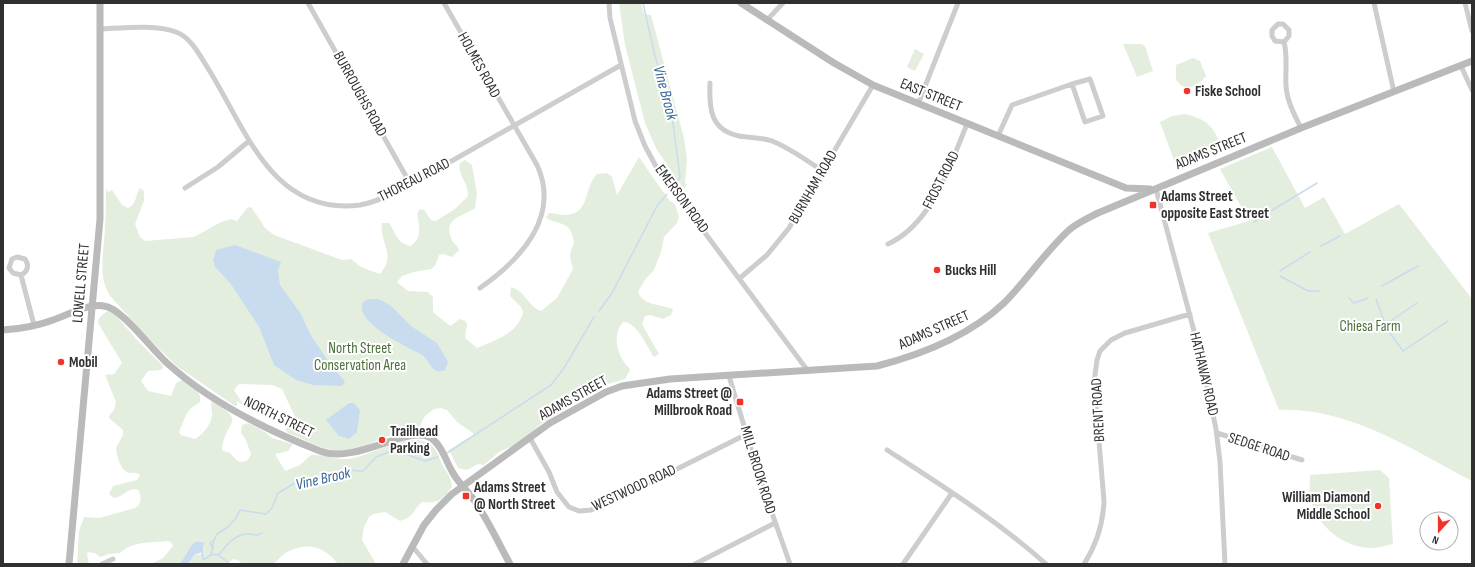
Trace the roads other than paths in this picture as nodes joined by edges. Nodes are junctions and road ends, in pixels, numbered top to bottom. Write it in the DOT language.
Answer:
graph roads {
  1 [pos="100,3"];
  2 [pos="308,3"];
  3 [pos="444,3"];
  4 [pos="609,3"];
  5 [pos="741,3"];
  6 [pos="782,3"];
  7 [pos="958,3"];
  8 [pos="1374,3"];
  9 [pos="1465,3"];
  10 [pos="768,19"];
  11 [pos="100,29"];
  12 [pos="1472,31"];
  13 [pos="1284,42"];
  14 [pos="1472,62"];
  15 [pos="621,65"];
  16 [pos="1461,66"];
  17 [pos="710,83"];
  18 [pos="1072,84"];
  19 [pos="873,85"];
  20 [pos="1472,90"];
  21 [pos="1394,92"];
  22 [pos="918,104"];
  23 [pos="967,124"];
  24 [pos="514,126"];
  25 [pos="1301,128"];
  26 [pos="998,136"];
  27 [pos="249,141"];
  28 [pos="823,170"];
  29 [pos="411,185"];
  30 [pos="185,188"];
  31 [pos="1124,188"];
  32 [pos="1156,189"];
  33 [pos="1122,203"];
  34 [pos="888,244"];
  35 [pos="21,275"];
  36 [pos="740,278"];
  37 [pos="480,288"];
  38 [pos="92,307"];
  39 [pos="1190,314"];
  40 [pos="34,325"];
  41 [pos="3,330"];
  42 [pos="808,371"];
  43 [pos="729,376"];
  44 [pos="1217,433"];
  45 [pos="747,434"];
  46 [pos="530,438"];
  47 [pos="887,450"];
  48 [pos="1302,460"];
  49 [pos="462,486"];
  50 [pos="952,493"];
  51 [pos="775,523"];
  52 [pos="412,546"];
  53 [pos="113,560"];
  54 [pos="69,564"];
  55 [pos="102,564"];
  56 [pos="403,564"];
  57 [pos="427,564"];
  58 [pos="510,564"];
  59 [pos="695,564"];
  60 [pos="790,564"];
  61 [pos="903,564"];
  62 [pos="1046,564"];
  63 [pos="1084,564"];
  64 [pos="1226,564"];
  1 -- 11 [label="main road, LOWELL STREET"];
  2 -- 29 [label="street, BURROUGHS ROAD"];
  3 -- 24 [label="street, HOLMES ROAD"];
  4 -- 15 [label="street, EMERSON ROAD"];
  5 -- 10 [label="main road, EAST STREET"];
  6 -- 10 [label="street"];
  7 -- 22 [label="street"];
  8 -- 21 [label="street"];
  9 -- 12 [label="street"];
  10 -- 19 [label="main road, EAST STREET"];
  11 -- 27 [label="street, THOREAU ROAD"];
  11 -- 38 [label="main road, LOWELL STREET"];
  13 -- 25 [label="street"];
  14 -- 16 [label="main road, ADAMS STREET"];
  15 -- 24 [label="street, THOREAU ROAD"];
  15 -- 36 [label="street, EMERSON ROAD"];
  16 -- 20 [label="street"];
  16 -- 21 [label="main road, ADAMS STREET"];
  17 -- 28 [label="street"];
  18 -- 18 [label="street"];
  18 -- 26 [label="street"];
  19 -- 22 [label="main road, EAST STREET"];
  19 -- 28 [label="street, BURNHAM ROAD"];
  21 -- 25 [label="main road, ADAMS STREET"];
  22 -- 23 [label="main road, EAST STREET"];
  23 -- 26 [label="main road, EAST STREET"];
  23 -- 34 [label="street, FROST ROAD"];
  24 -- 29 [label="street, THOREAU ROAD"];
  24 -- 37 [label="street, HOLMES ROAD"];
  25 -- 32 [label="main road, ADAMS STREET"];
  26 -- 31 [label="main road, EAST STREET"];
  27 -- 29 [label="street, THOREAU ROAD"];
  27 -- 30 [label="street"];
  28 -- 36 [label="street, BURNHAM ROAD"];
  31 -- 32 [label="main road, EAST STREET"];
  31 -- 33 [label="main road"];
  32 -- 33 [label="main road, ADAMS STREET"];
  32 -- 39 [label="street, HATHAWAY ROAD"];
  33 -- 42 [label="main road, ADAMS STREET"];
  35 -- 40 [label="street"];
  36 -- 42 [label="street, EMERSON ROAD"];
  38 -- 40 [label="main road, NORTH STREET"];
  38 -- 49 [label="main road, NORTH STREET"];
  38 -- 54 [label="main road, LOWELL STREET"];
  39 -- 44 [label="street, HATHAWAY ROAD"];
  39 -- 63 [label="street, BRENT ROAD"];
  40 -- 41 [label="main road, NORTH STREET"];
  42 -- 43 [label="main road, ADAMS STREET"];
  43 -- 45 [label="street, MILL BROOK ROAD"];
  43 -- 46 [label="main road, ADAMS STREET"];
  44 -- 48 [label="street, SEDGE ROAD"];
  44 -- 64 [label="street, HATHAWAY ROAD"];
  45 -- 46 [label="street, WESTWOOD ROAD"];
  45 -- 51 [label="street, MILL BROOK ROAD"];
  46 -- 49 [label="main road, ADAMS STREET"];
  47 -- 50 [label="street"];
  49 -- 52 [label="main road, ADAMS STREET"];
  49 -- 58 [label="main road, NORTH STREET"];
  50 -- 61 [label="street"];
  50 -- 62 [label="street"];
  51 -- 59 [label="street"];
  51 -- 60 [label="street, MILL BROOK ROAD"];
  52 -- 56 [label="main road, ADAMS STREET"];
  52 -- 57 [label="street"];
  53 -- 55 [label="street"];
}
